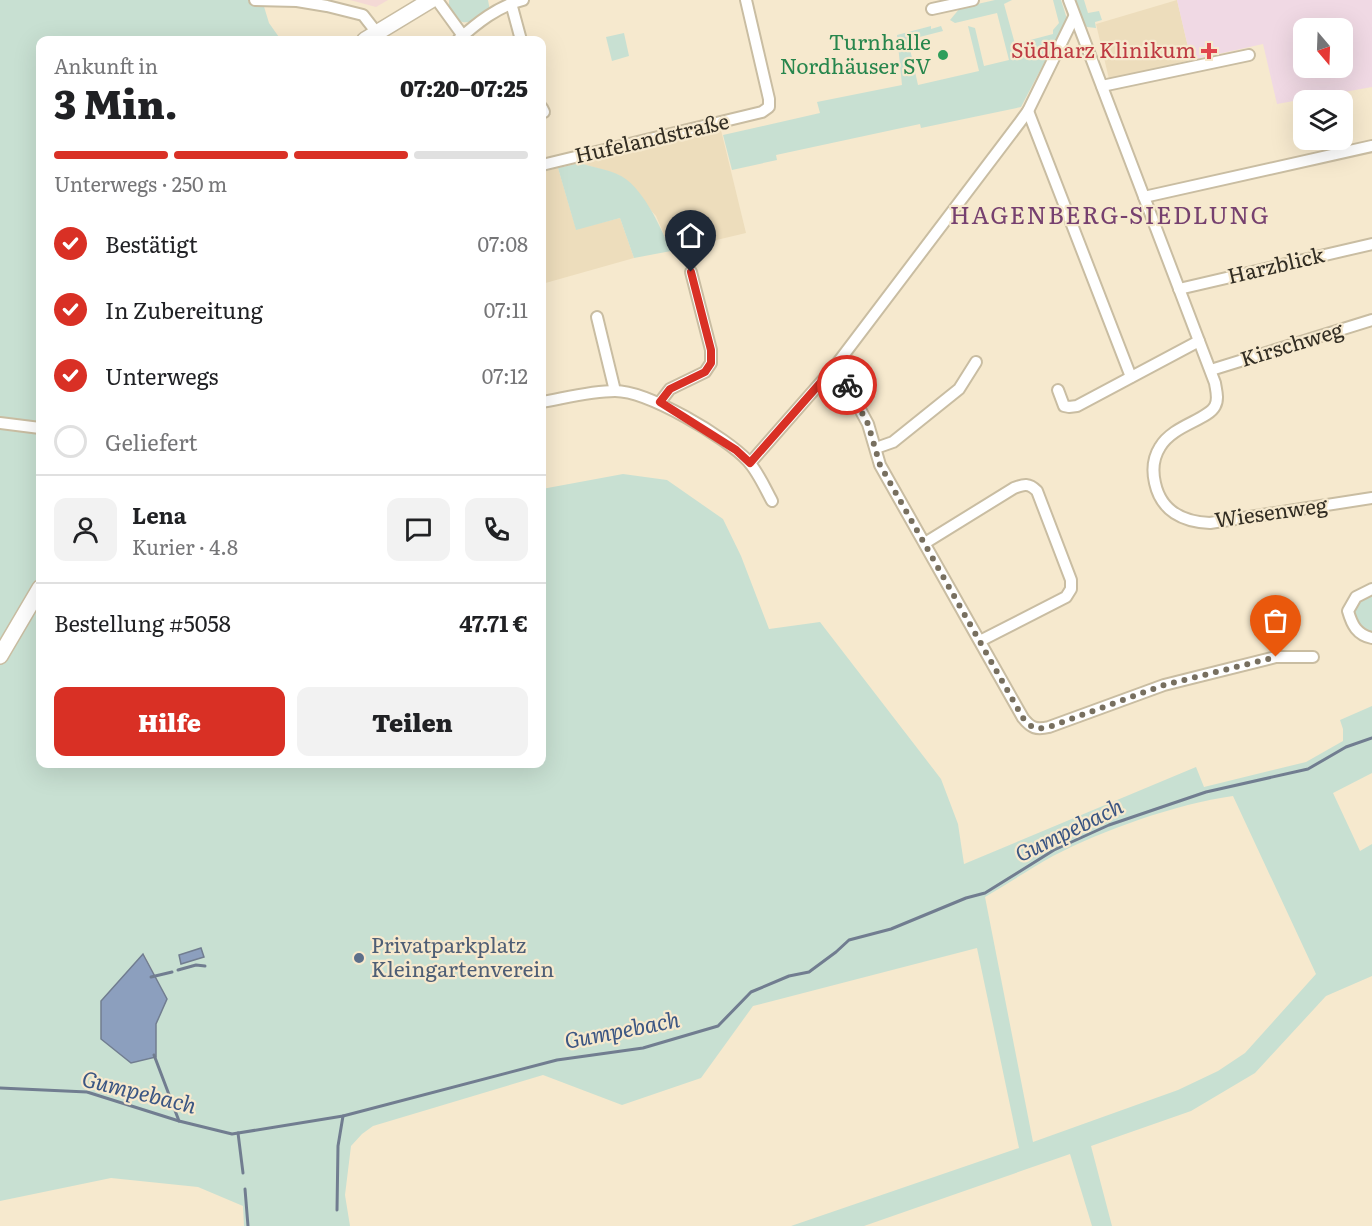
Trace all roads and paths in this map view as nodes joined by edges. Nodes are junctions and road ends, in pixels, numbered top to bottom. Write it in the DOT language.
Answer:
graph roads {
  1 [pos="255,0"];
  2 [pos="431,0"];
  3 [pos="437,0"];
  4 [pos="523,0"];
  5 [pos="746,0"];
  6 [pos="973,0"];
  7 [pos="1069,0"];
  8 [pos="511,3"];
  9 [pos="932,9"];
  10 [pos="1074,17"];
  11 [pos="371,36"];
  12 [pos="373,36"];
  13 [pos="460,36"];
  14 [pos="465,36"];
  15 [pos="520,36"];
  16 [pos="1250,55"];
  17 [pos="1102,86"];
  18 [pos="1028,111"];
  19 [pos="1372,146"];
  20 [pos="546,164"];
  21 [pos="1144,197"];
  22 [pos="1372,244"];
  23 [pos="691,272"];
  24 [pos="1179,289"];
  25 [pos="597,317"];
  26 [pos="1372,320"];
  27 [pos="1199,341"];
  28 [pos="976,362"];
  29 [pos="836,365"];
  30 [pos="1211,370"];
  31 [pos="1131,377"];
  32 [pos="1058,390"];
  33 [pos="615,391"];
  34 [pos="546,401"];
  35 [pos="660,402"];
  36 [pos="0,423"];
  37 [pos="36,428"];
  38 [pos="876,448"];
  39 [pos="750,463"];
  40 [pos="1372,498"];
  41 [pos="772,501"];
  42 [pos="924,543"];
  43 [pos="1372,589"];
  44 [pos="36,595"];
  45 [pos="1372,638"];
  46 [pos="980,641"];
  47 [pos="0,656"];
  48 [pos="1313,657"];
  1 -- 11 [label="street"];
  2 -- 12 [label="main road"];
  3 -- 13 [label="street"];
  4 -- 8 [label="street"];
  5 -- 20 [label="street, Hufelandstraße"];
  6 -- 9 [label="street"];
  7 -- 10 [label="street"];
  8 -- 14 [label="street"];
  8 -- 15 [label="street"];
  10 -- 17 [label="street"];
  10 -- 18 [label="street"];
  16 -- 17 [label="street"];
  17 -- 21 [label="street"];
  18 -- 29 [label="street"];
  18 -- 31 [label="street"];
  19 -- 21 [label="street"];
  21 -- 24 [label="street"];
  22 -- 24 [label="street, Harzblick"];
  23 -- 35 [label="street"];
  24 -- 27 [label="street"];
  25 -- 33 [label="street"];
  26 -- 30 [label="street, Kirschweg"];
  27 -- 30 [label="street"];
  27 -- 31 [label="street"];
  28 -- 38 [label="street"];
  29 -- 38 [label="street"];
  29 -- 39 [label="street"];
  30 -- 40 [label="street, Wiesenweg"];
  31 -- 32 [label="street"];
  33 -- 34 [label="street"];
  33 -- 35 [label="street"];
  35 -- 39 [label="street"];
  36 -- 37 [label="street"];
  38 -- 42 [label="street"];
  39 -- 41 [label="street"];
  42 -- 46 [label="street"];
  42 -- 46 [label="street"];
  43 -- 45 [label="street"];
  44 -- 47 [label="main road"];
  46 -- 48 [label="street"];
}
